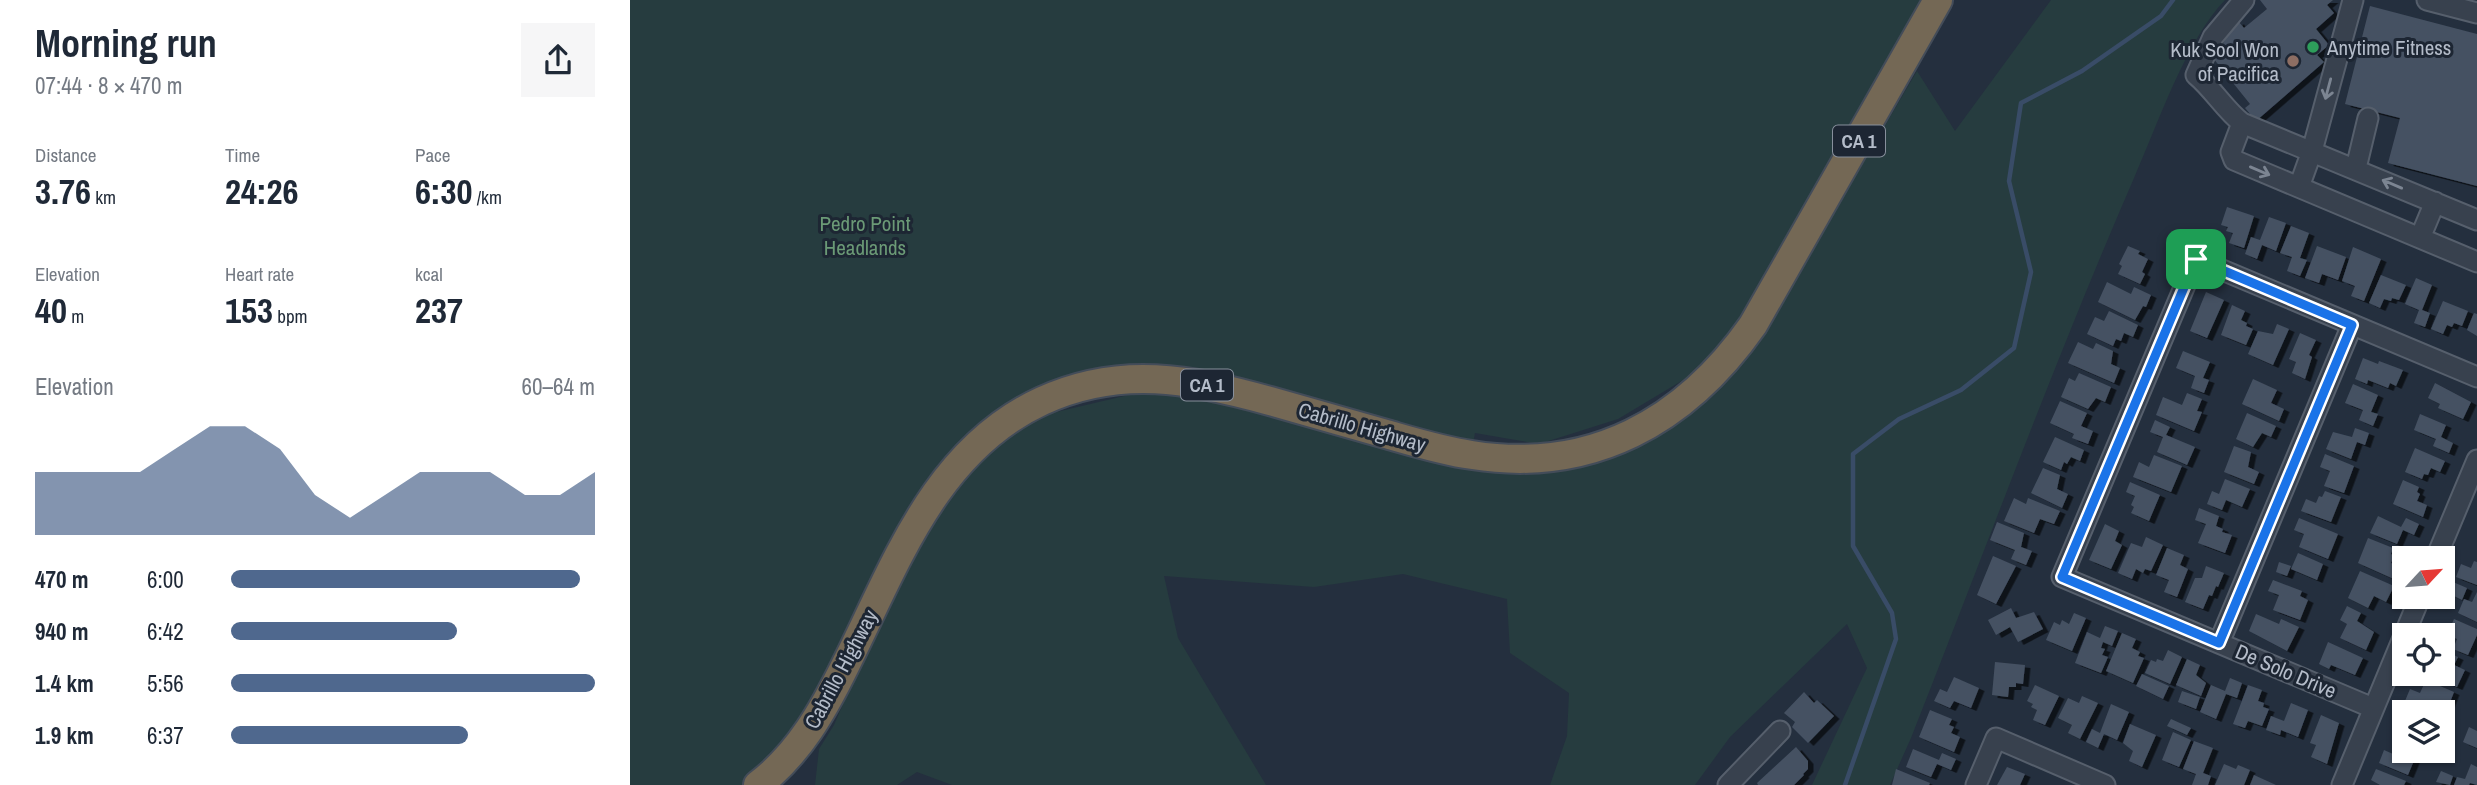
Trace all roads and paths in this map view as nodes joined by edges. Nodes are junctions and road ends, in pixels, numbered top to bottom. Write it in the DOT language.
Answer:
graph roads {
  1 [pos="1938,0"];
  2 [pos="2244,0"];
  3 [pos="2353,0"];
  4 [pos="2427,0"];
  5 [pos="2477,13"];
  6 [pos="2368,118"];
  7 [pos="2242,123"];
  8 [pos="2312,151"];
  9 [pos="2356,169"];
  10 [pos="2299,187"];
  11 [pos="2435,202"];
  12 [pos="2477,220"];
  13 [pos="2420,238"];
  14 [pos="2477,262"];
  15 [pos="2352,325"];
  16 [pos="2477,377"];
  17 [pos="2477,460"];
  18 [pos="2441,546"];
  19 [pos="2415,609"];
  20 [pos="2219,643"];
  21 [pos="2373,708"];
  22 [pos="1780,731"];
  23 [pos="758,785"];
  24 [pos="1730,785"];
  25 [pos="1976,785"];
  26 [pos="2105,785"];
  27 [pos="2342,785"];
  1 -- 23 [label="highway, Cabrillo Highway / CA 1"];
  2 -- 7 [label="street"];
  3 -- 8 [label="street, one-way"];
  4 -- 5 [label="street"];
  6 -- 9 [label="street"];
  7 -- 8 [label="street"];
  7 -- 10 [label="street, one-way"];
  8 -- 9 [label="street"];
  8 -- 10 [label="street"];
  11 -- 9 [label="street, one-way"];
  10 -- 13 [label="street"];
  11 -- 12 [label="street"];
  11 -- 13 [label="street"];
  13 -- 14 [label="street"];
  15 -- 16 [label="street, De Solo Drive"];
  15 -- 20 [label="street"];
  15 -- 20 [label="street, De Solo Drive"];
  17 -- 18 [label="street"];
  19 -- 21 [label="street"];
  20 -- 21 [label="street, De Solo Drive"];
  21 -- 27 [label="street"];
  22 -- 24 [label="street"];
  25 -- 26 [label="street"];
}
